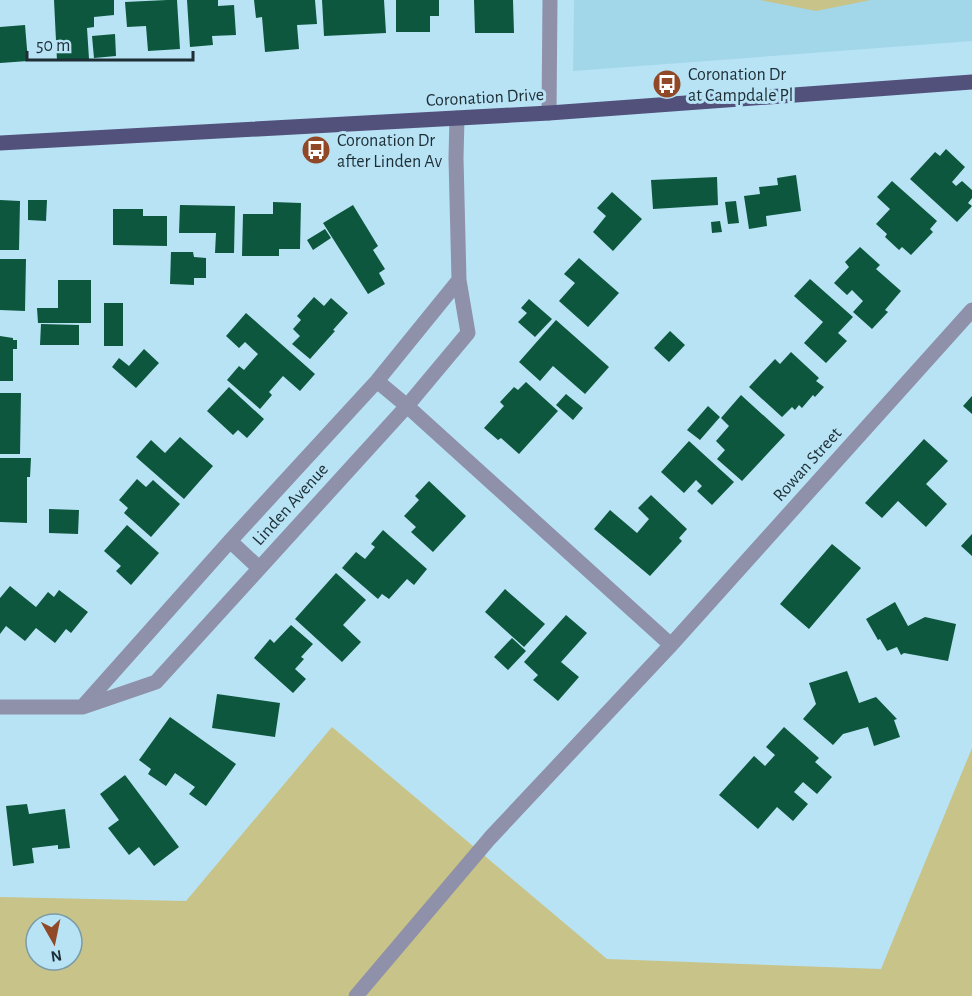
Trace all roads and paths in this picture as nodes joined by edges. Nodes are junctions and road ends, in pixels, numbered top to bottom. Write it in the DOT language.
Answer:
graph roads {
  1 [pos="550,0"];
  2 [pos="972,82"];
  3 [pos="549,113"];
  4 [pos="457,118"];
  5 [pos="0,143"];
  6 [pos="459,280"];
  7 [pos="972,310"];
  8 [pos="377,381"];
  9 [pos="406,406"];
  10 [pos="230,541"];
  11 [pos="259,568"];
  12 [pos="671,645"];
  13 [pos="0,707"];
  14 [pos="83,707"];
  15 [pos="356,996"];
  1 -- 3 [label="street"];
  2 -- 3 [label="main road, Coronation Drive"];
  3 -- 4 [label="main road, Coronation Drive"];
  4 -- 5 [label="main road, Coronation Drive"];
  4 -- 6 [label="street, Linden Avenue"];
  6 -- 8 [label="street, Linden Avenue"];
  6 -- 9 [label="street, Linden Avenue"];
  7 -- 12 [label="street, Rowan Street"];
  8 -- 9 [label="street"];
  8 -- 10 [label="street, Linden Avenue"];
  9 -- 11 [label="street, Linden Avenue"];
  9 -- 12 [label="street"];
  10 -- 11 [label="street"];
  10 -- 14 [label="street, Linden Avenue"];
  11 -- 14 [label="street, Linden Avenue"];
  12 -- 15 [label="street, Rowan Street"];
  13 -- 14 [label="street, Linden Avenue"];
}
